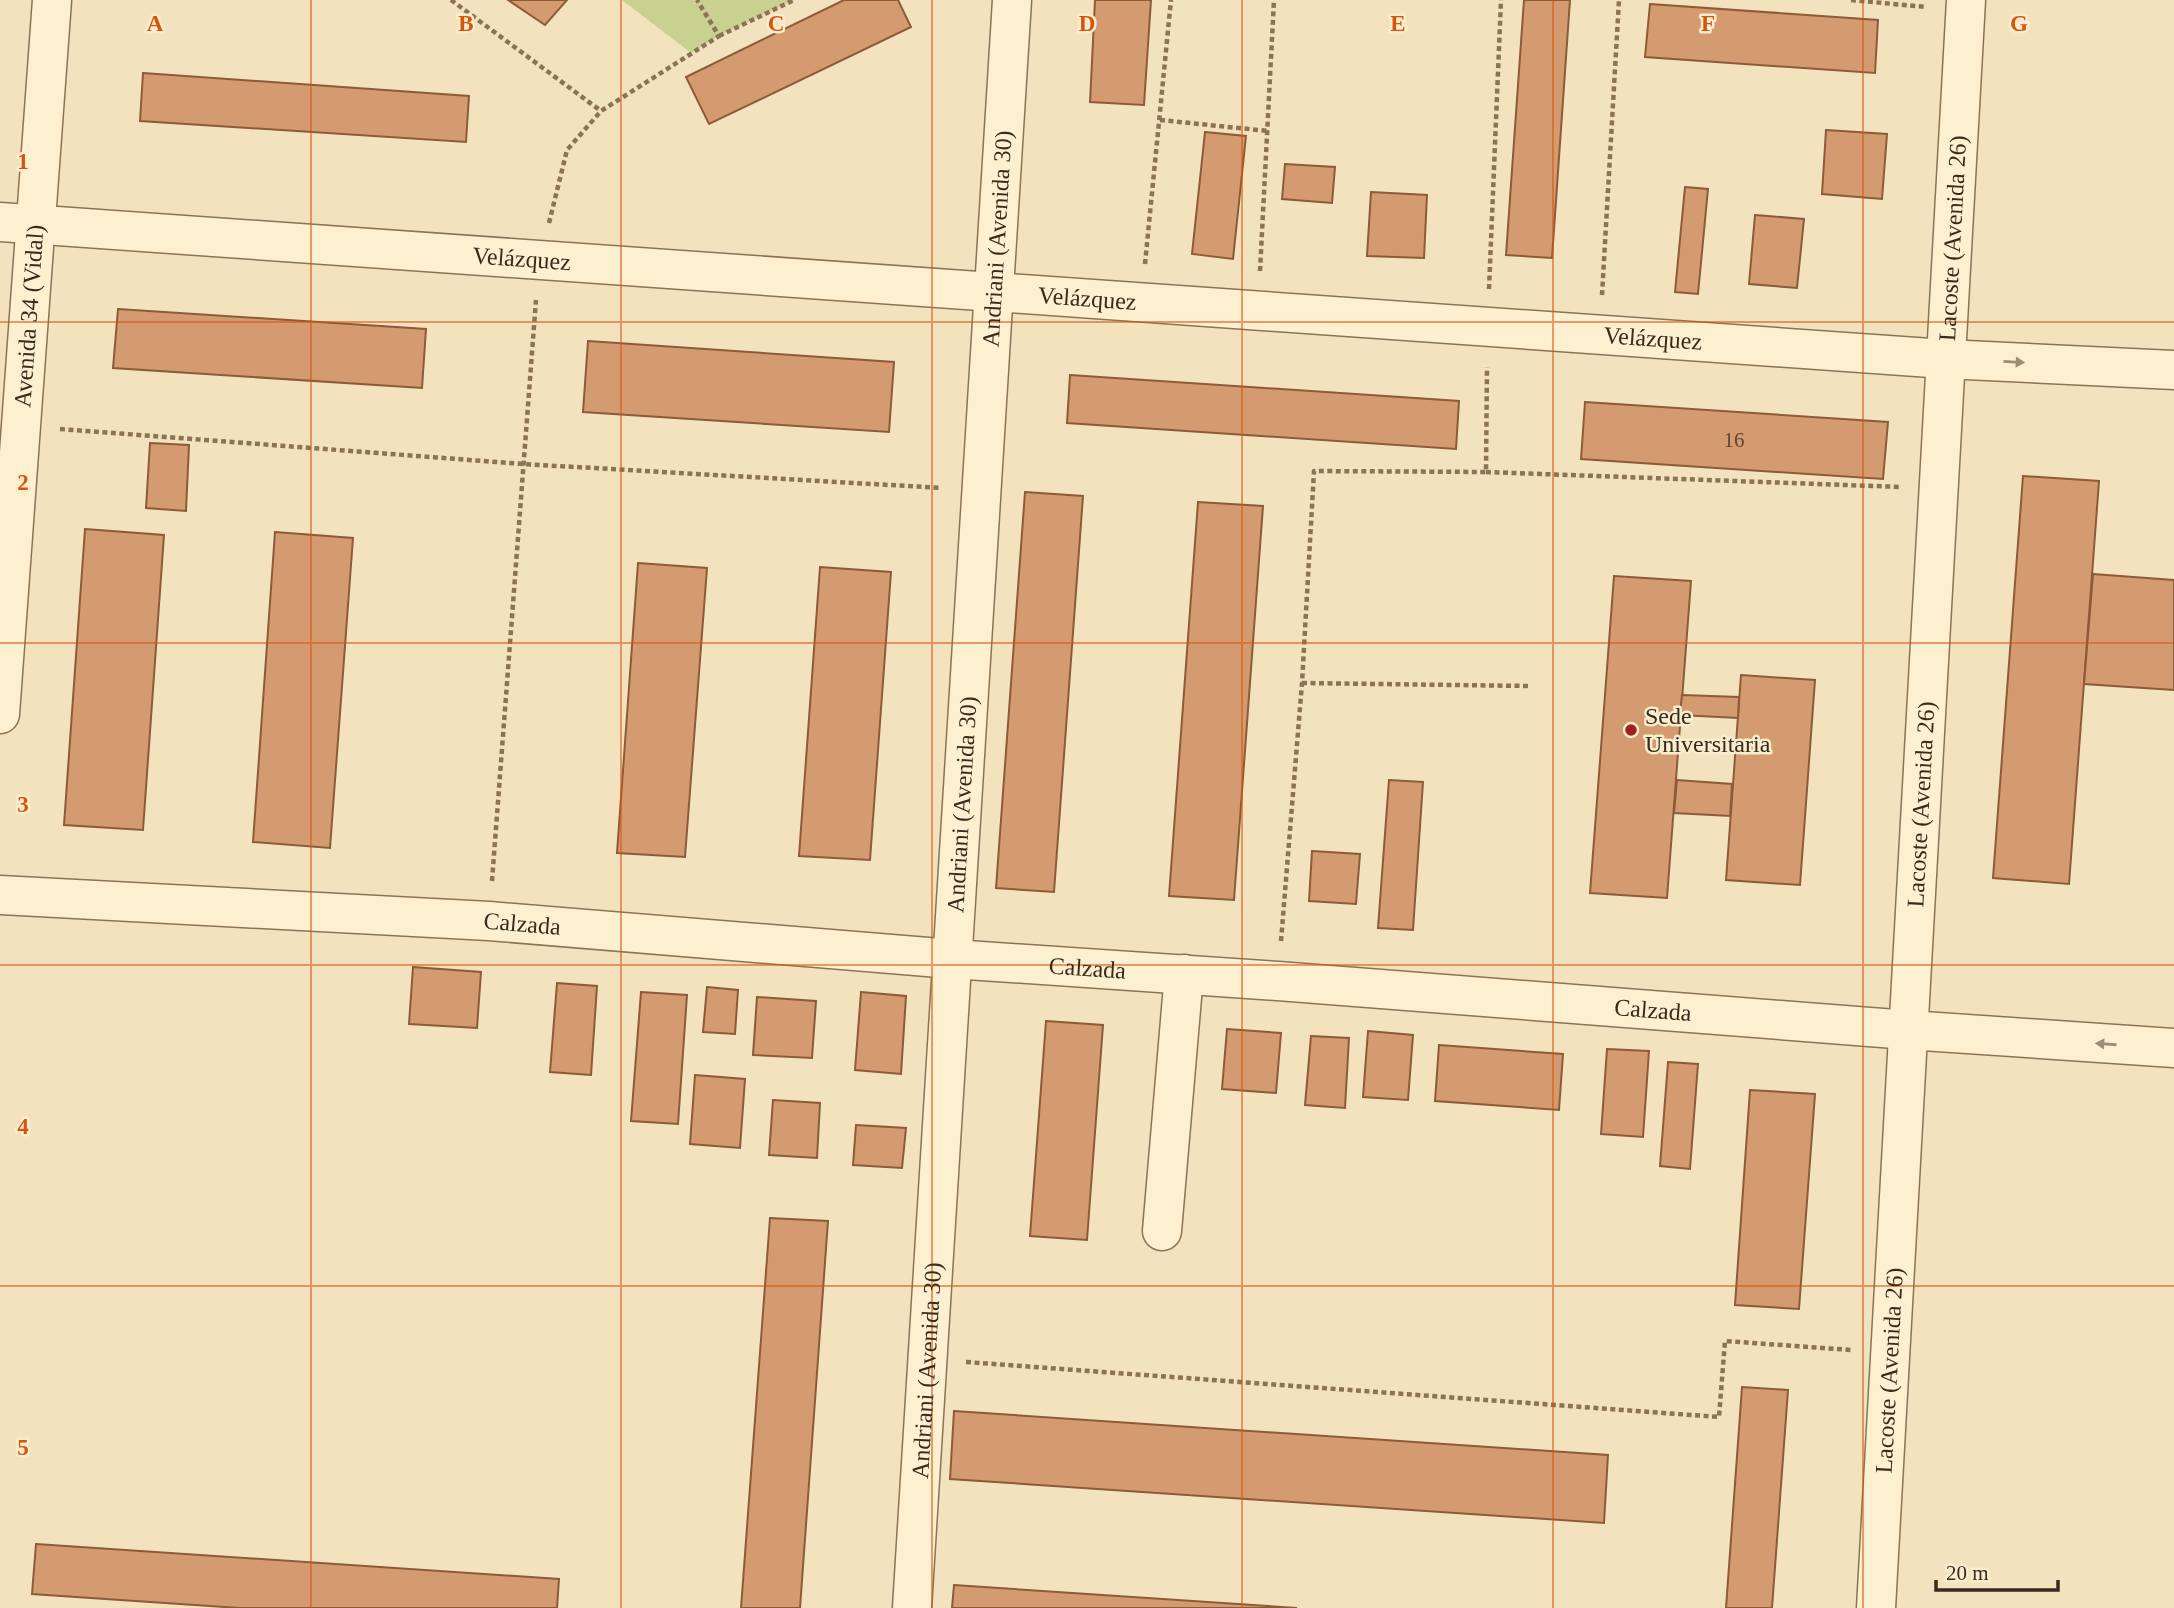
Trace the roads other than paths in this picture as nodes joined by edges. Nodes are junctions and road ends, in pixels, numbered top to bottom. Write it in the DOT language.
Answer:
graph roads {
  1 [pos="52,0"];
  2 [pos="1012,0"];
  3 [pos="1966,5"];
  4 [pos="18,223"];
  5 [pos="993,291"];
  6 [pos="1945,359"];
  7 [pos="2174,370"];
  8 [pos="0,714"];
  9 [pos="0,895"];
  10 [pos="952,959"];
  11 [pos="1184,974"];
  12 [pos="1908,1030"];
  13 [pos="2174,1048"];
  14 [pos="1162,1231"];
  15 [pos="912,1608"];
  16 [pos="1876,1608"];
  1 -- 4 [label="street, Avenida 34 (Vidal)"];
  2 -- 5 [label="street, Andriani (Avenida 30)"];
  3 -- 6 [label="street, Lacoste (Avenida 26)"];
  4 -- 5 [label="street, Velázquez"];
  4 -- 8 [label="street, Avenida 34 (Vidal)"];
  5 -- 6 [label="street, Velázquez"];
  5 -- 10 [label="street, Andriani (Avenida 30)"];
  6 -- 7 [label="street, Velázquez, one-way"];
  6 -- 12 [label="street, Lacoste (Avenida 26)"];
  9 -- 10 [label="street, Calzada"];
  10 -- 11 [label="street, Calzada"];
  10 -- 15 [label="street, Andriani (Avenida 30)"];
  11 -- 12 [label="street, Calzada"];
  11 -- 14 [label="street"];
  13 -- 12 [label="street, Calzada, one-way"];
  12 -- 16 [label="street, Lacoste (Avenida 26)"];
}
